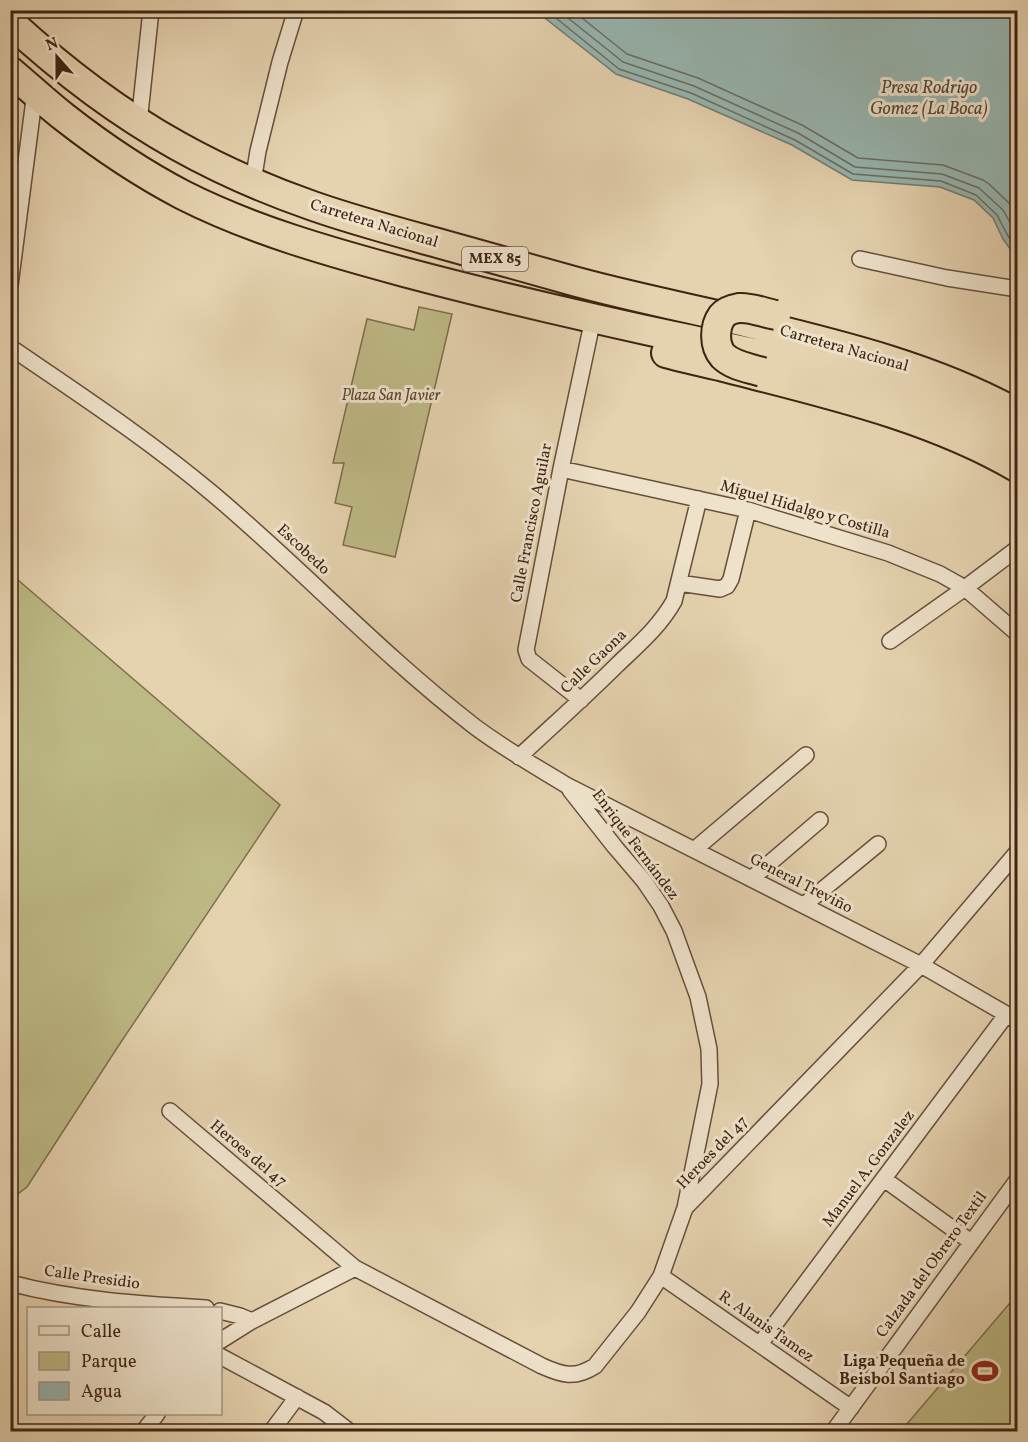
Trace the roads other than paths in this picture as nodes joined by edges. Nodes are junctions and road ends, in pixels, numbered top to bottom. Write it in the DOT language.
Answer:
graph roads {
  1 [pos="151,10"];
  2 [pos="296,10"];
  3 [pos="10,22"];
  4 [pos="10,71"];
  5 [pos="35,92"];
  6 [pos="139,123"];
  7 [pos="253,182"];
  8 [pos="860,259"];
  9 [pos="10,285"];
  10 [pos="1017,289"];
  11 [pos="581,321"];
  12 [pos="10,347"];
  13 [pos="1017,399"];
  14 [pos="1017,414"];
  15 [pos="1017,441"];
  16 [pos="1017,460"];
  17 [pos="1017,468"];
  18 [pos="561,469"];
  19 [pos="699,499"];
  20 [pos="747,510"];
  21 [pos="1017,548"];
  22 [pos="679,583"];
  23 [pos="965,588"];
  24 [pos="1017,634"];
  25 [pos="890,641"];
  26 [pos="581,700"];
  27 [pos="806,755"];
  28 [pos="519,757"];
  29 [pos="566,785"];
  30 [pos="820,820"];
  31 [pos="878,844"];
  32 [pos="694,850"];
  33 [pos="1017,851"];
  34 [pos="751,879"];
  35 [pos="804,905"];
  36 [pos="921,965"];
  37 [pos="1012,1018"];
  38 [pos="170,1111"];
  39 [pos="884,1179"];
  40 [pos="1017,1179"];
  41 [pos="684,1208"];
  42 [pos="971,1242"];
  43 [pos="355,1269"];
  44 [pos="661,1276"];
  45 [pos="10,1283"];
  46 [pos="194,1307"];
  47 [pos="222,1312"];
  48 [pos="252,1321"];
  49 [pos="222,1340"];
  50 [pos="760,1344"];
  51 [pos="222,1357"];
  52 [pos="297,1397"];
  53 [pos="851,1408"];
  54 [pos="155,1415"];
  55 [pos="143,1431"];
  56 [pos="271,1431"];
  57 [pos="350,1431"];
  58 [pos="833,1431"];
  1 -- 6 [label="street"];
  2 -- 7 [label="street"];
  3 -- 6 [label="highway, Carretera Nacional / MEX 85"];
  4 -- 5 [label="highway, Carretera Nacional / MEX 85"];
  5 -- 9 [label="street"];
  5 -- 11 [label="highway, Carretera Nacional / MEX 85"];
  6 -- 7 [label="highway, Carretera Nacional / MEX 85"];
  7 -- 14 [label="highway, Carretera Nacional / MEX 85"];
  8 -- 10 [label="street"];
  11 -- 15 [label="highway, Carretera Nacional / MEX 85"];
  11 -- 17 [label="highway, MEX 85"];
  11 -- 18 [label="street, Calle Francisco Aguilar"];
  12 -- 28 [label="street, Escobedo"];
  13 -- 16 [label="highway, bridge"];
  18 -- 19 [label="street, Miguel Hidalgo y Costilla"];
  18 -- 26 [label="street, Calle Francisco Aguilar"];
  19 -- 20 [label="street, Miguel Hidalgo y Costilla"];
  19 -- 22 [label="street, Calle Gaona"];
  20 -- 22 [label="street"];
  20 -- 23 [label="street, Miguel Hidalgo y Costilla"];
  21 -- 23 [label="street"];
  22 -- 26 [label="street, Calle Gaona"];
  23 -- 24 [label="street, Miguel Hidalgo y Costilla"];
  23 -- 25 [label="street"];
  26 -- 28 [label="street, Calle Gaona"];
  27 -- 32 [label="street"];
  28 -- 29 [label="street, Escobedo"];
  29 -- 32 [label="street, General Treviño"];
  29 -- 41 [label="street, Enrique Fernández"];
  30 -- 34 [label="street"];
  31 -- 35 [label="street"];
  32 -- 34 [label="street, General Treviño"];
  33 -- 36 [label="street, Heroes del 47"];
  34 -- 35 [label="street, General Treviño"];
  35 -- 36 [label="street, General Treviño"];
  36 -- 37 [label="street, General Treviño"];
  36 -- 41 [label="street, Heroes del 47"];
  37 -- 39 [label="street, Manuel A. Gonzalez"];
  38 -- 43 [label="street, Heroes del 47"];
  39 -- 42 [label="street"];
  39 -- 50 [label="street, Manuel A. Gonzalez"];
  40 -- 42 [label="street, Calzada del Obrero Textil"];
  41 -- 44 [label="street, Heroes del 47"];
  42 -- 53 [label="street, Calzada del Obrero Textil"];
  43 -- 44 [label="street, Heroes del 47"];
  43 -- 48 [label="street"];
  44 -- 50 [label="street, R. Alanis Tamez"];
  45 -- 46 [label="street, Calle Presidio"];
  47 -- 48 [label="street"];
  48 -- 49 [label="street"];
  50 -- 53 [label="street, R. Alanis Tamez"];
  51 -- 52 [label="street"];
  52 -- 56 [label="street"];
  52 -- 57 [label="street"];
  53 -- 58 [label="street, Calzada del Obrero Textil"];
  54 -- 55 [label="street"];
}
